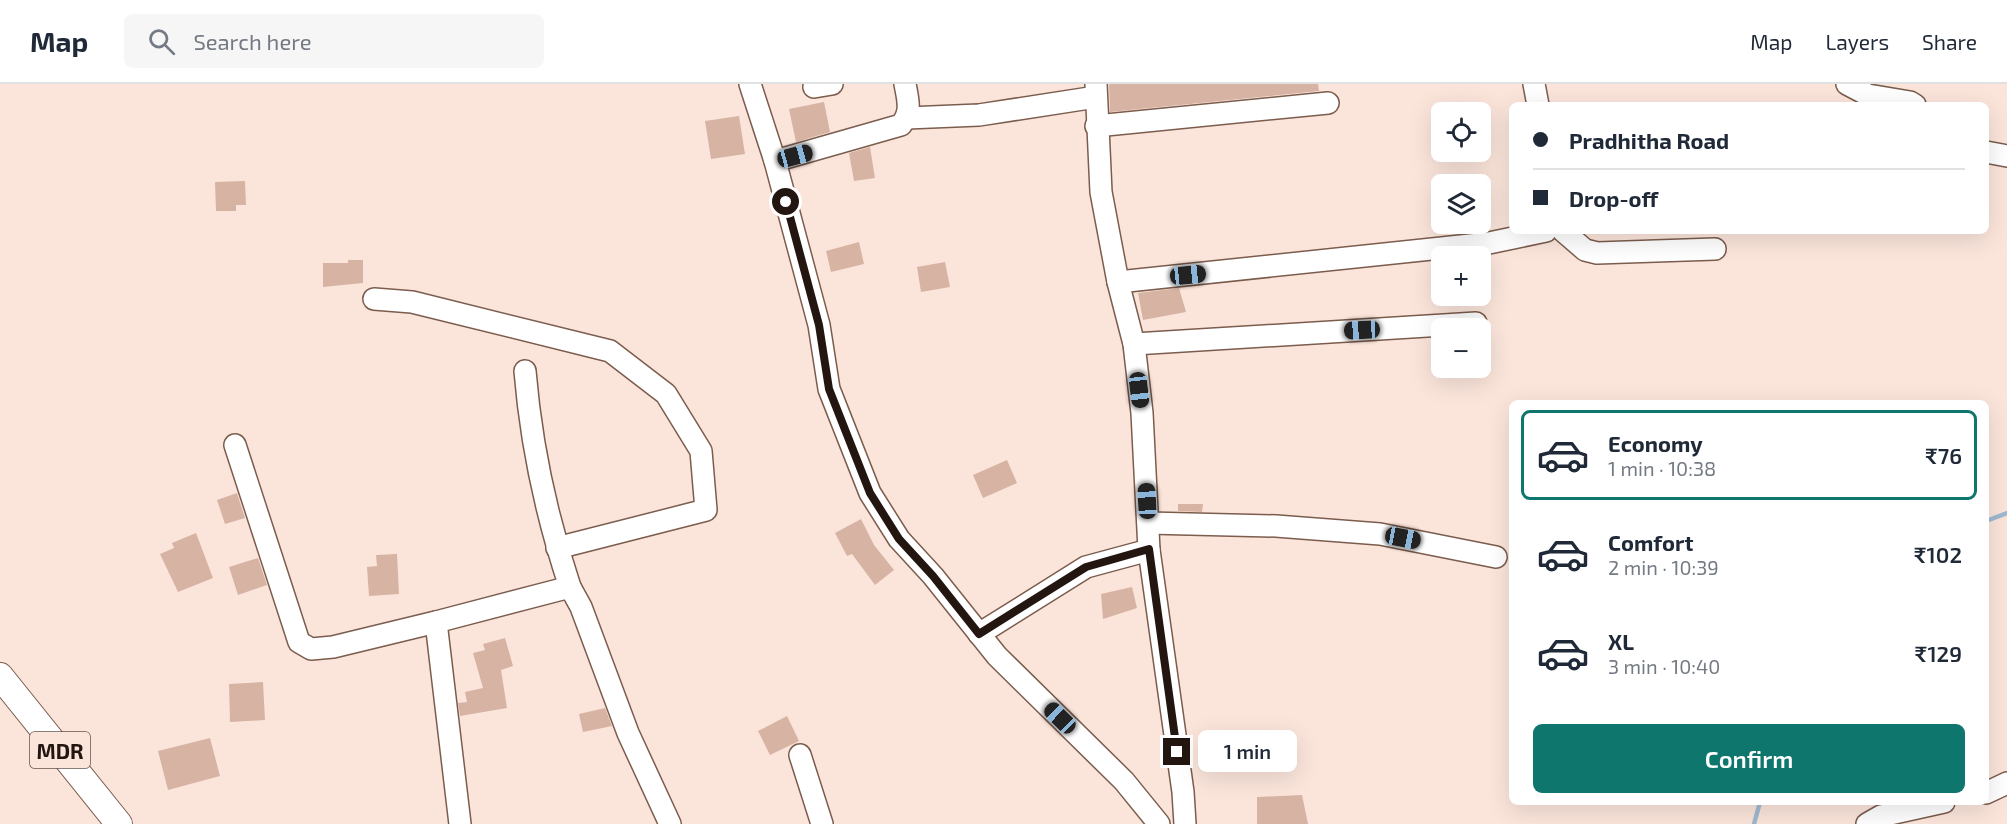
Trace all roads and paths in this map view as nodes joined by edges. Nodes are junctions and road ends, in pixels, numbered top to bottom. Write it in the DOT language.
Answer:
graph roads {
  1 [pos="750,84"];
  2 [pos="905,84"];
  3 [pos="1534,84"];
  4 [pos="1847,84"];
  5 [pos="1096,90"];
  6 [pos="1537,102"];
  7 [pos="1910,102"];
  8 [pos="1328,103"];
  9 [pos="907,117"];
  10 [pos="1096,126"];
  11 [pos="1989,153"];
  12 [pos="2007,156"];
  13 [pos="775,161"];
  14 [pos="1532,234"];
  15 [pos="1566,234"];
  16 [pos="1715,249"];
  17 [pos="1118,282"];
  18 [pos="374,299"];
  19 [pos="1431,326"];
  20 [pos="1134,344"];
  21 [pos="525,371"];
  22 [pos="235,445"];
  23 [pos="1148,523"];
  24 [pos="557,548"];
  25 [pos="1149,549"];
  26 [pos="1496,557"];
  27 [pos="570,587"];
  28 [pos="436,622"];
  29 [pos="979,634"];
  30 [pos="0,676"];
  31 [pos="800,756"];
  32 [pos="2007,783"];
  33 [pos="1989,792"];
  34 [pos="1930,805"];
  35 [pos="119,824"];
  36 [pos="460,824"];
  37 [pos="670,824"];
  38 [pos="822,824"];
  39 [pos="1159,824"];
  40 [pos="1185,824"];
  41 [pos="1867,824"];
  1 -- 13 [label="street"];
  2 -- 9 [label="street"];
  3 -- 6 [label="street"];
  4 -- 7 [label="street"];
  5 -- 9 [label="street"];
  5 -- 10 [label="street"];
  8 -- 10 [label="street"];
  9 -- 13 [label="street"];
  10 -- 17 [label="street"];
  11 -- 12 [label="street"];
  13 -- 29 [label="street"];
  14 -- 17 [label="street"];
  15 -- 16 [label="street"];
  17 -- 20 [label="street"];
  18 -- 24 [label="street"];
  19 -- 20 [label="street"];
  20 -- 23 [label="street"];
  21 -- 24 [label="street"];
  22 -- 28 [label="street"];
  23 -- 25 [label="street"];
  23 -- 26 [label="street"];
  24 -- 27 [label="street"];
  25 -- 29 [label="street"];
  25 -- 40 [label="street"];
  27 -- 28 [label="street"];
  27 -- 37 [label="street"];
  28 -- 36 [label="street"];
  29 -- 39 [label="street"];
  30 -- 35 [label="main road, MDR"];
  31 -- 38 [label="street"];
  32 -- 33 [label="street"];
  34 -- 41 [label="street"];
}
